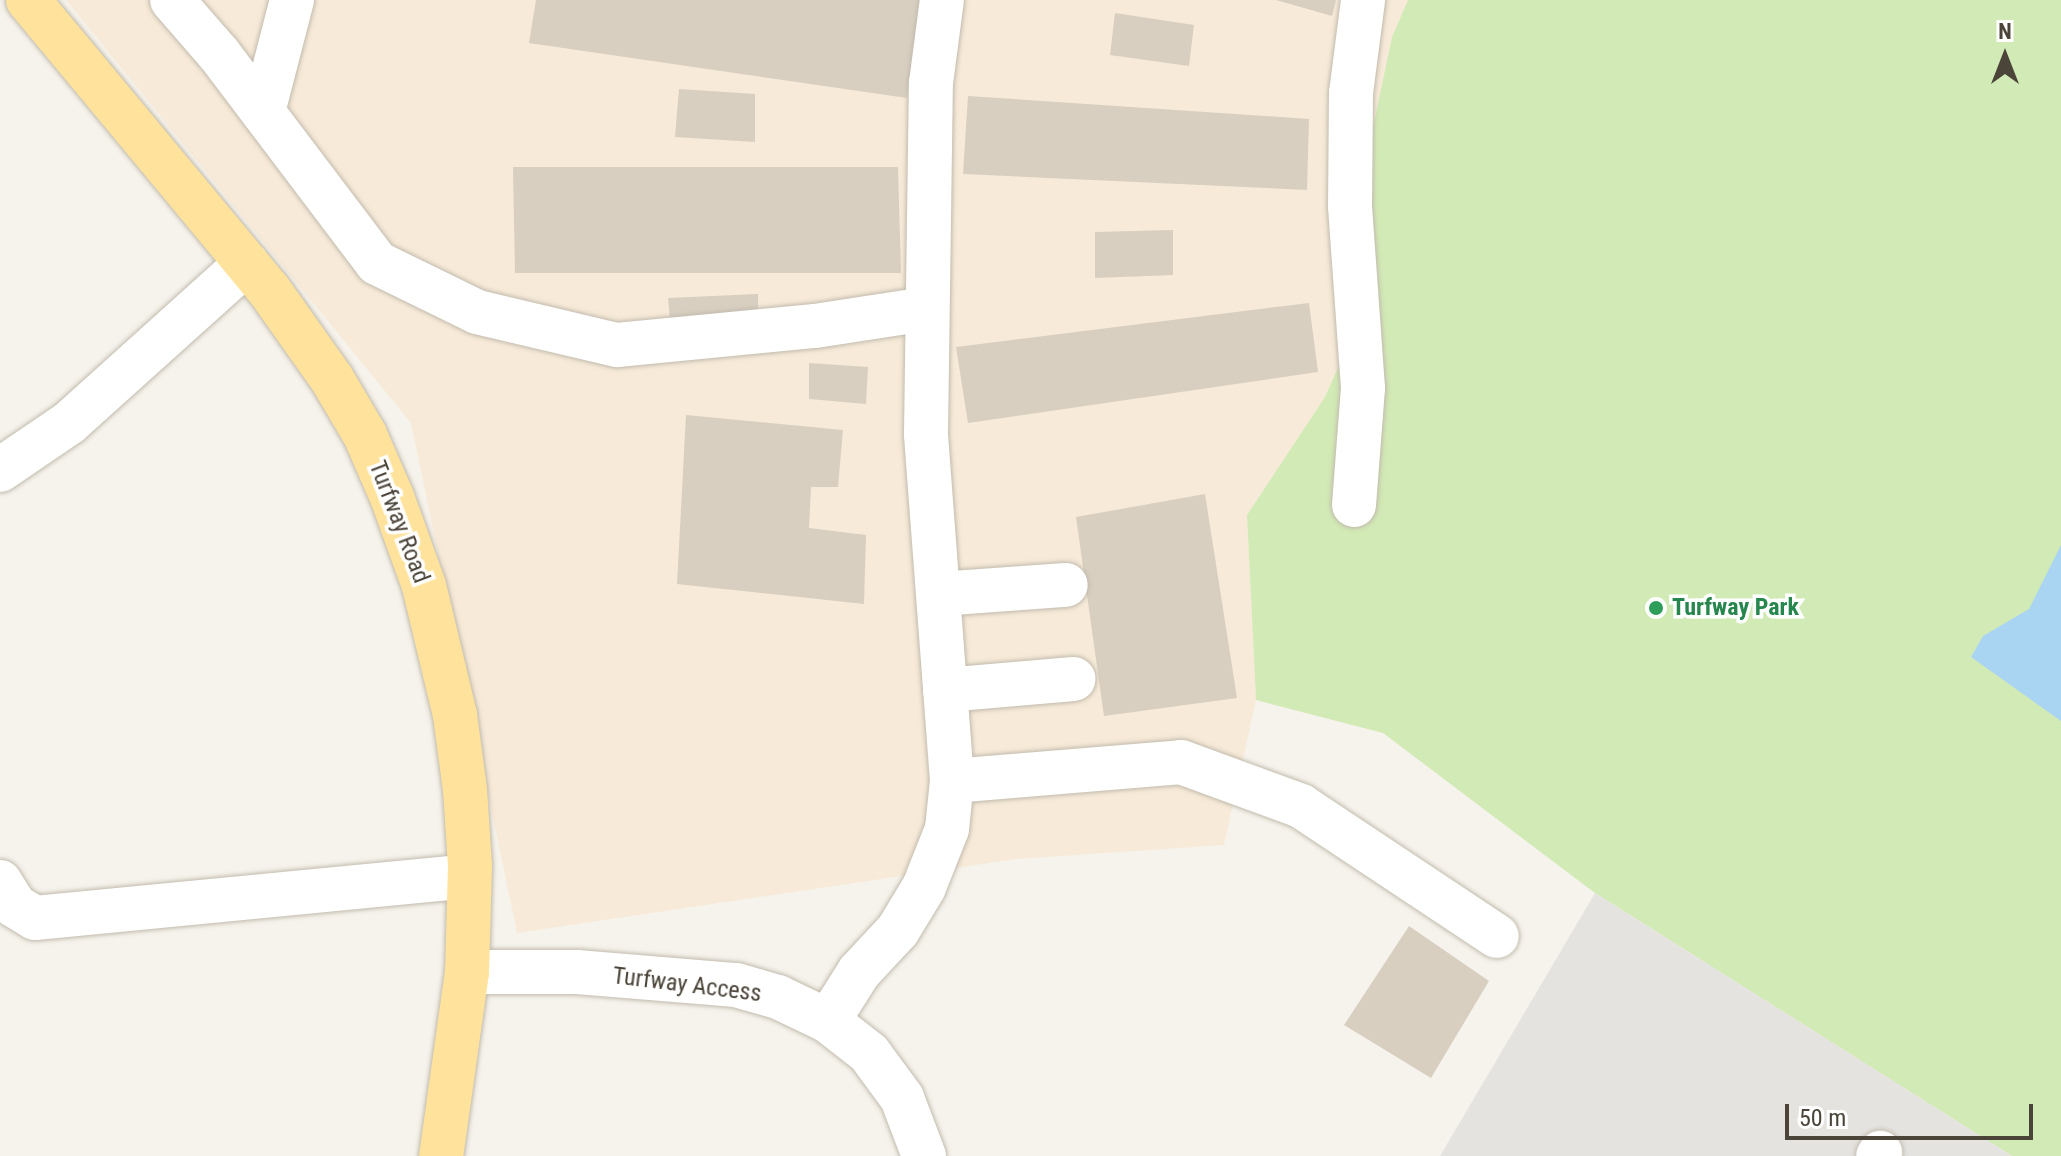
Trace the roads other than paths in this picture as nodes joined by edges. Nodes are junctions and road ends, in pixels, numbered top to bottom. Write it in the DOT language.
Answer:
graph roads {
  1 [pos="28,0"];
  2 [pos="172,0"];
  3 [pos="292,0"];
  4 [pos="942,0"];
  5 [pos="1363,0"];
  6 [pos="263,112"];
  7 [pos="247,263"];
  8 [pos="926,309"];
  9 [pos="0,470"];
  10 [pos="1354,505"];
  11 [pos="1066,585"];
  12 [pos="939,594"];
  13 [pos="1074,679"];
  14 [pos="945,690"];
  15 [pos="952,781"];
  16 [pos="469,876"];
  17 [pos="0,882"];
  18 [pos="1497,936"];
  19 [pos="467,972"];
  20 [pos="828,1021"];
  21 [pos="441,1156"];
  22 [pos="924,1156"];
  1 -- 7 [label="main road, Turfway Road"];
  2 -- 6 [label="street"];
  3 -- 6 [label="street"];
  4 -- 8 [label="street"];
  5 -- 10 [label="street"];
  6 -- 8 [label="street"];
  7 -- 9 [label="street"];
  7 -- 16 [label="main road, Turfway Road"];
  8 -- 12 [label="street"];
  11 -- 12 [label="street"];
  12 -- 14 [label="street"];
  13 -- 14 [label="street"];
  14 -- 15 [label="street"];
  15 -- 18 [label="street"];
  15 -- 20 [label="street"];
  16 -- 17 [label="street"];
  16 -- 19 [label="main road, Turfway Road"];
  19 -- 20 [label="street, Turfway Access"];
  19 -- 21 [label="main road, Turfway Road"];
  20 -- 22 [label="street, Turfway Access"];
}
